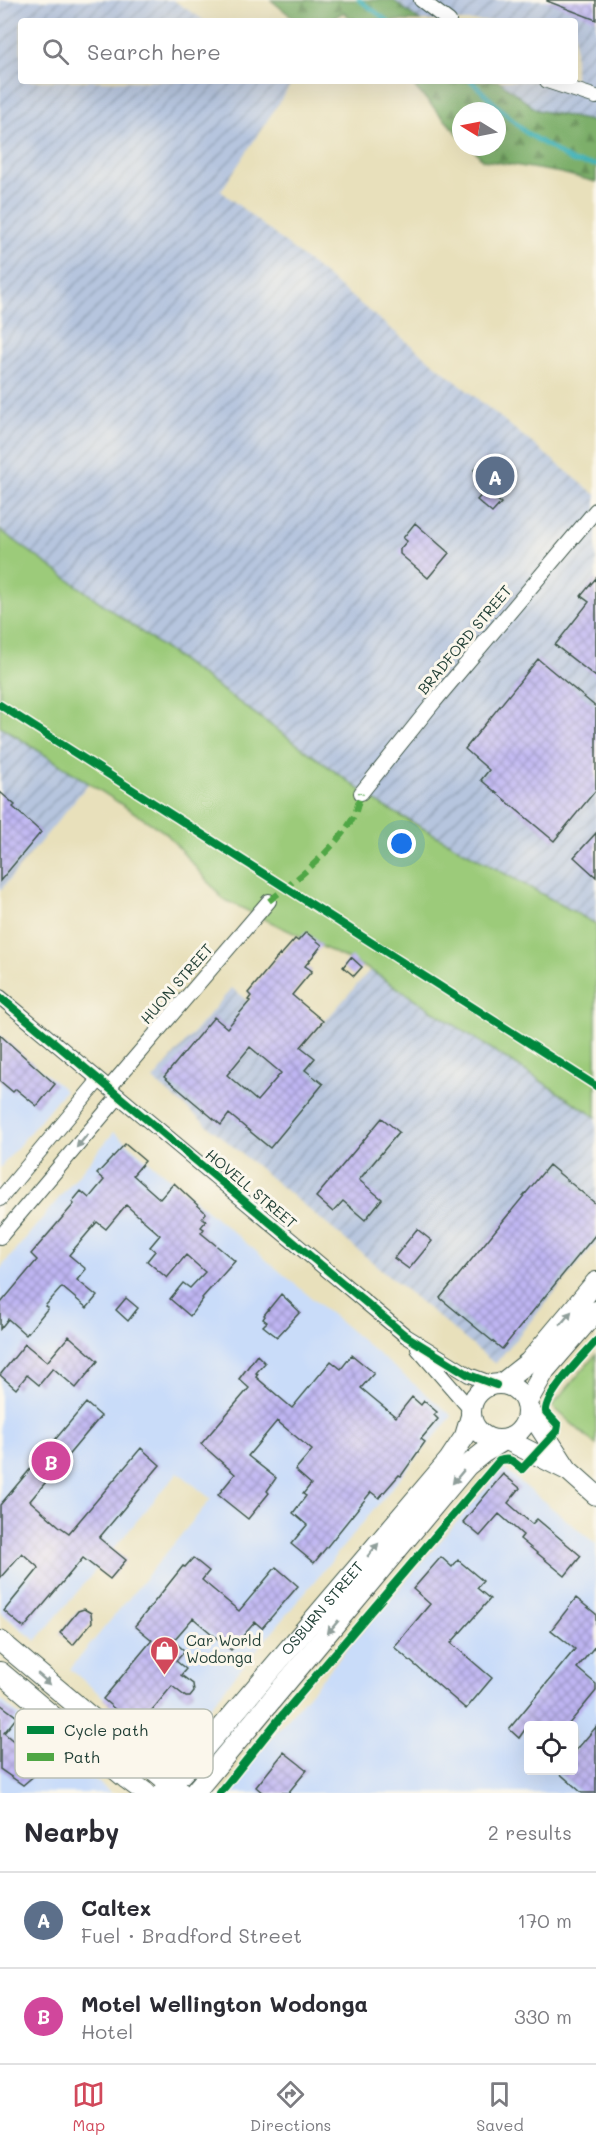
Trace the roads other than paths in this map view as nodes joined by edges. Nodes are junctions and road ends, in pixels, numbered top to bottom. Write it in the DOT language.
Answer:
graph roads {
  1 [pos="420,0"];
  2 [pos="446,18"];
  3 [pos="556,84"];
  4 [pos="596,97"];
  5 [pos="596,510"];
  6 [pos="361,793"];
  7 [pos="269,901"];
  8 [pos="0,997"];
  9 [pos="109,1088"];
  10 [pos="30,1164"];
  11 [pos="50,1179"];
  12 [pos="2,1197"];
  13 [pos="24,1210"];
  14 [pos="0,1238"];
  15 [pos="596,1282"];
  16 [pos="596,1311"];
  17 [pos="406,1336"];
  18 [pos="498,1384"];
  19 [pos="526,1406"];
  20 [pos="471,1413"];
  21 [pos="505,1441"];
  22 [pos="569,1471"];
  23 [pos="596,1495"];
  24 [pos="0,1641"];
  25 [pos="0,1672"];
  26 [pos="249,1695"];
  27 [pos="266,1708"];
  28 [pos="44,1709"];
  29 [pos="78,1709"];
  30 [pos="213,1739"];
  31 [pos="213,1771"];
  32 [pos="126,1778"];
  33 [pos="158,1778"];
  34 [pos="182,1778"];
  35 [pos="207,1778"];
  36 [pos="172,1790"];
  37 [pos="146,1793"];
  38 [pos="194,1793"];
  1 -- 2 [label="street"];
  3 -- 4 [label="street"];
  5 -- 6 [label="street, BRADFORD STREET"];
  7 -- 9 [label="street, HUON STREET"];
  8 -- 9 [label="street, HOVELL STREET"];
  9 -- 10 [label="street, HUON STREET"];
  9 -- 11 [label="street, HUON STREET, one-way"];
  9 -- 17 [label="street, HOVELL STREET"];
  10 -- 11 [label="street"];
  10 -- 12 [label="street, HUON STREET"];
  11 -- 13 [label="street, HUON STREET"];
  12 -- 13 [label="street"];
  13 -- 14 [label="street, HUON STREET"];
  18 -- 15 [label="street, one-way"];
  16 -- 19 [label="street"];
  17 -- 18 [label="street, HOVELL STREET"];
  17 -- 20 [label="street, HOVELL STREET"];
  18 -- 19 [label="street"];
  18 -- 20 [label="street"];
  19 -- 21 [label="street"];
  19 -- 22 [label="street"];
  20 -- 21 [label="street"];
  26 -- 20 [label="street, OSBURN STREET, one-way"];
  21 -- 22 [label="street"];
  21 -- 27 [label="street, OSBURN STREET, one-way"];
  22 -- 23 [label="street"];
  24 -- 29 [label="street, one-way"];
  25 -- 28 [label="street"];
  26 -- 27 [label="street"];
  26 -- 30 [label="street, OSBURN STREET"];
  27 -- 31 [label="street, OSBURN STREET"];
  32 -- 37 [label="street"];
  33 -- 36 [label="street, one-way"];
  34 -- 36 [label="street, OSBURN STREET"];
  35 -- 38 [label="street, OSBURN STREET"];
}
